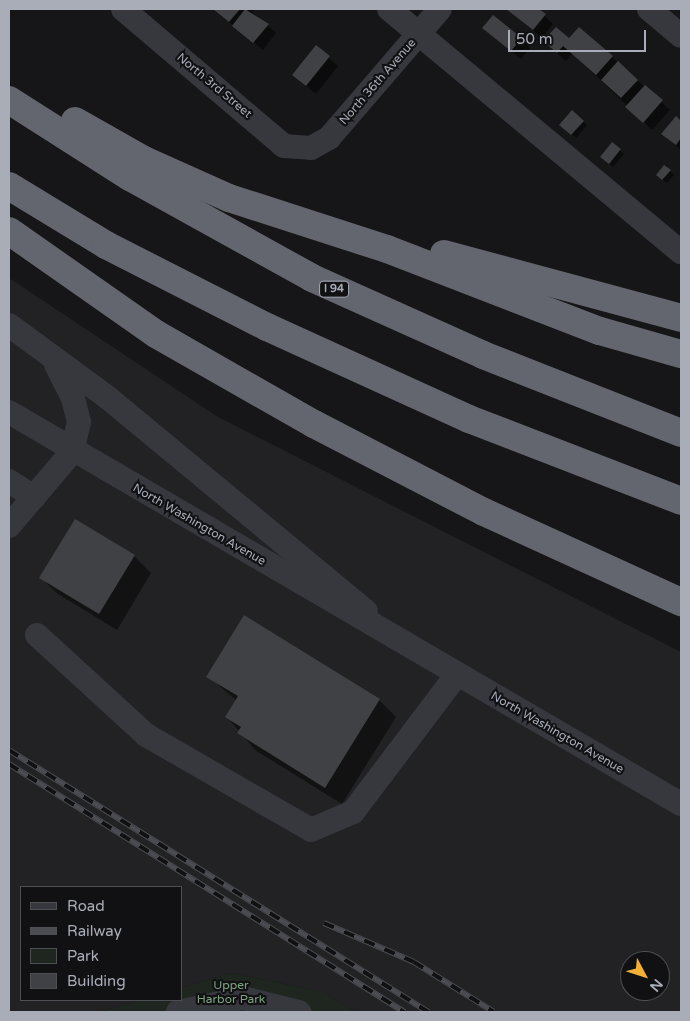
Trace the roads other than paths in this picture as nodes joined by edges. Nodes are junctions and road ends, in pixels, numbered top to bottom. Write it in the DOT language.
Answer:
graph roads {
  1 [pos="123,9"];
  2 [pos="389,9"];
  3 [pos="440,9"];
  4 [pos="649,9"];
  5 [pos="418,35"];
  6 [pos="681,36"];
  7 [pos="9,81"];
  8 [pos="9,100"];
  9 [pos="311,148"];
  10 [pos="9,186"];
  11 [pos="9,231"];
  12 [pos="387,248"];
  13 [pos="681,252"];
  14 [pos="681,318"];
  15 [pos="9,326"];
  16 [pos="681,354"];
  17 [pos="55,363"];
  18 [pos="9,412"];
  19 [pos="681,433"];
  20 [pos="72,452"];
  21 [pos="9,481"];
  22 [pos="34,497"];
  23 [pos="681,501"];
  24 [pos="9,526"];
  25 [pos="681,602"];
  26 [pos="37,635"];
  27 [pos="406,647"];
  28 [pos="456,676"];
  29 [pos="681,804"];
  30 [pos="178,1012"];
  31 [pos="299,1012"];
  1 -- 9 [label="street, North 3rd Street"];
  2 -- 5 [label="street"];
  3 -- 5 [label="street, North 36th Avenue"];
  4 -- 6 [label="street"];
  5 -- 9 [label="street, North 36th Avenue"];
  5 -- 13 [label="street"];
  7 -- 12 [label="highway"];
  8 -- 19 [label="highway, I 94"];
  10 -- 23 [label="highway"];
  11 -- 25 [label="highway"];
  12 -- 14 [label="highway"];
  12 -- 16 [label="highway"];
  15 -- 17 [label="street, North Washington Avenue"];
  17 -- 20 [label="street, North Washington Avenue"];
  17 -- 27 [label="street, North Washington Avenue"];
  18 -- 20 [label="street"];
  20 -- 22 [label="street"];
  20 -- 27 [label="street, North Washington Avenue"];
  21 -- 22 [label="street"];
  22 -- 24 [label="street"];
  26 -- 28 [label="street"];
  27 -- 28 [label="street, North Washington Avenue"];
  28 -- 29 [label="street, North Washington Avenue"];
  30 -- 31 [label="street"];
}
